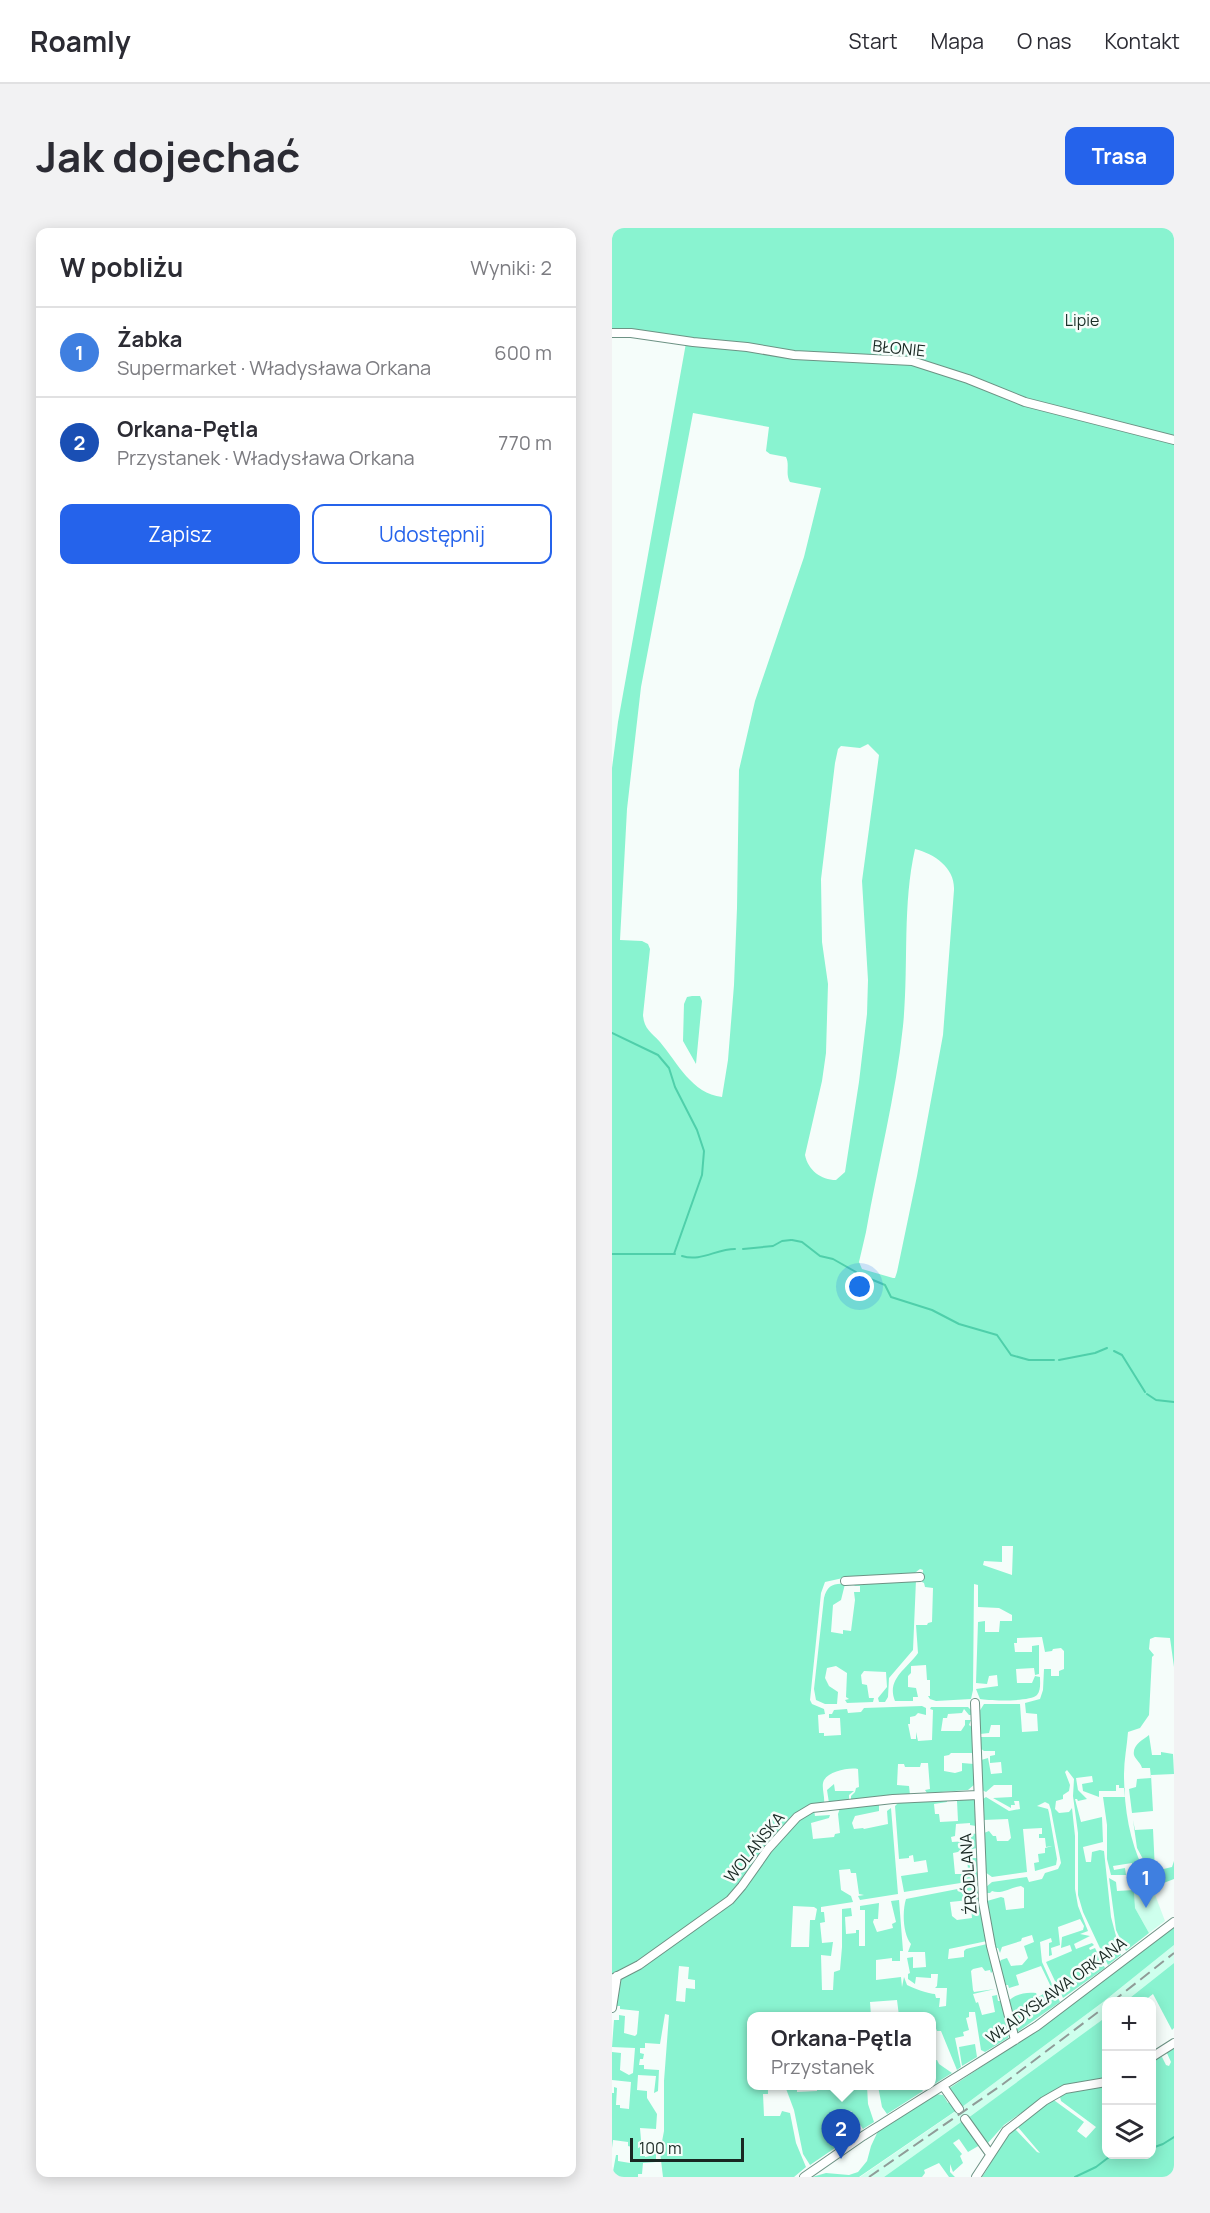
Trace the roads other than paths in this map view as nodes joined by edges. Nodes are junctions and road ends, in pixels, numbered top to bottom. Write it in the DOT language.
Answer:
graph roads {
  1 [pos="612,333"];
  2 [pos="1174,440"];
  3 [pos="920,1576"];
  4 [pos="845,1581"];
  5 [pos="975,1703"];
  6 [pos="978,1795"];
  7 [pos="1174,1922"];
  8 [pos="614,1978"];
  9 [pos="612,2008"];
  10 [pos="1015,2040"];
  11 [pos="1174,2043"];
  12 [pos="1156,2054"];
  13 [pos="1102,2083"];
  14 [pos="943,2086"];
  15 [pos="959,2109"];
  16 [pos="965,2119"];
  17 [pos="990,2154"];
  18 [pos="804,2177"];
  19 [pos="976,2177"];
  1 -- 2 [label="street, BŁONIE"];
  3 -- 4 [label="street"];
  5 -- 6 [label="street, ŹRÓDLANA"];
  6 -- 8 [label="street, WOLAŃSKA"];
  6 -- 10 [label="street, ŹRÓDLANA"];
  7 -- 10 [label="street, WŁADYSŁAWA ORKANA"];
  8 -- 9 [label="street"];
  10 -- 14 [label="street, WŁADYSŁAWA ORKANA"];
  11 -- 12 [label="street"];
  13 -- 17 [label="street"];
  14 -- 15 [label="street"];
  14 -- 18 [label="street, WŁADYSŁAWA ORKANA"];
  16 -- 17 [label="street"];
  17 -- 19 [label="street"];
}
